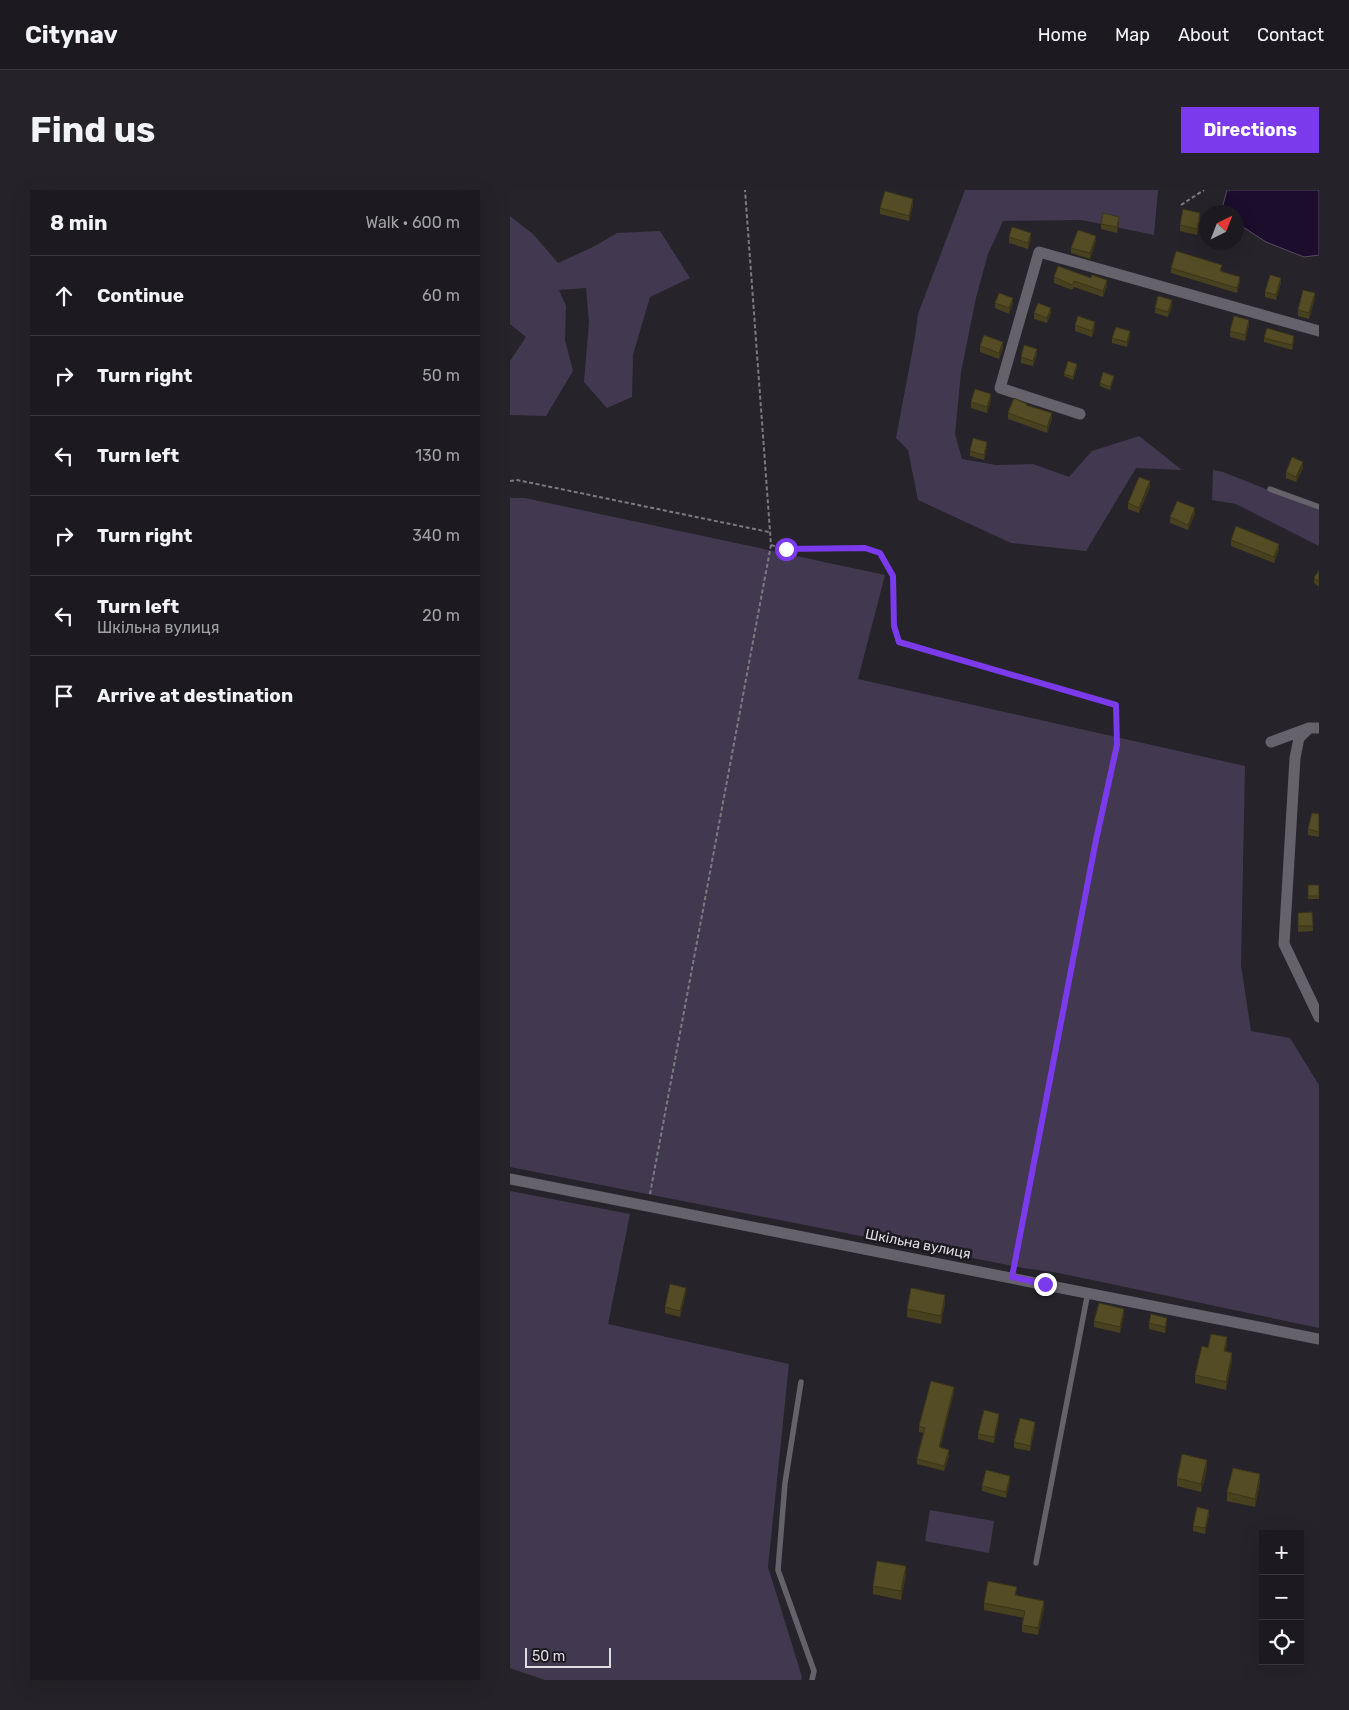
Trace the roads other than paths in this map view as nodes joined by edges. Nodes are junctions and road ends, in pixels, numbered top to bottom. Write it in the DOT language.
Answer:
graph roads {
  1 [pos="1319,331"];
  2 [pos="1080,414"];
  3 [pos="1270,489"];
  4 [pos="1319,507"];
  5 [pos="1314,728"];
  6 [pos="1271,742"];
  7 [pos="1319,1017"];
  8 [pos="510,1179"];
  9 [pos="1088,1292"];
  10 [pos="1319,1339"];
  11 [pos="801,1382"];
  12 [pos="1036,1563"];
  13 [pos="812,1680"];
  1 -- 2 [label="street"];
  3 -- 4 [label="lane"];
  5 -- 6 [label="street"];
  5 -- 7 [label="street"];
  8 -- 9 [label="street, Шкільна вулиця"];
  9 -- 10 [label="street, Шкільна вулиця"];
  9 -- 12 [label="lane"];
  11 -- 13 [label="lane"];
}
